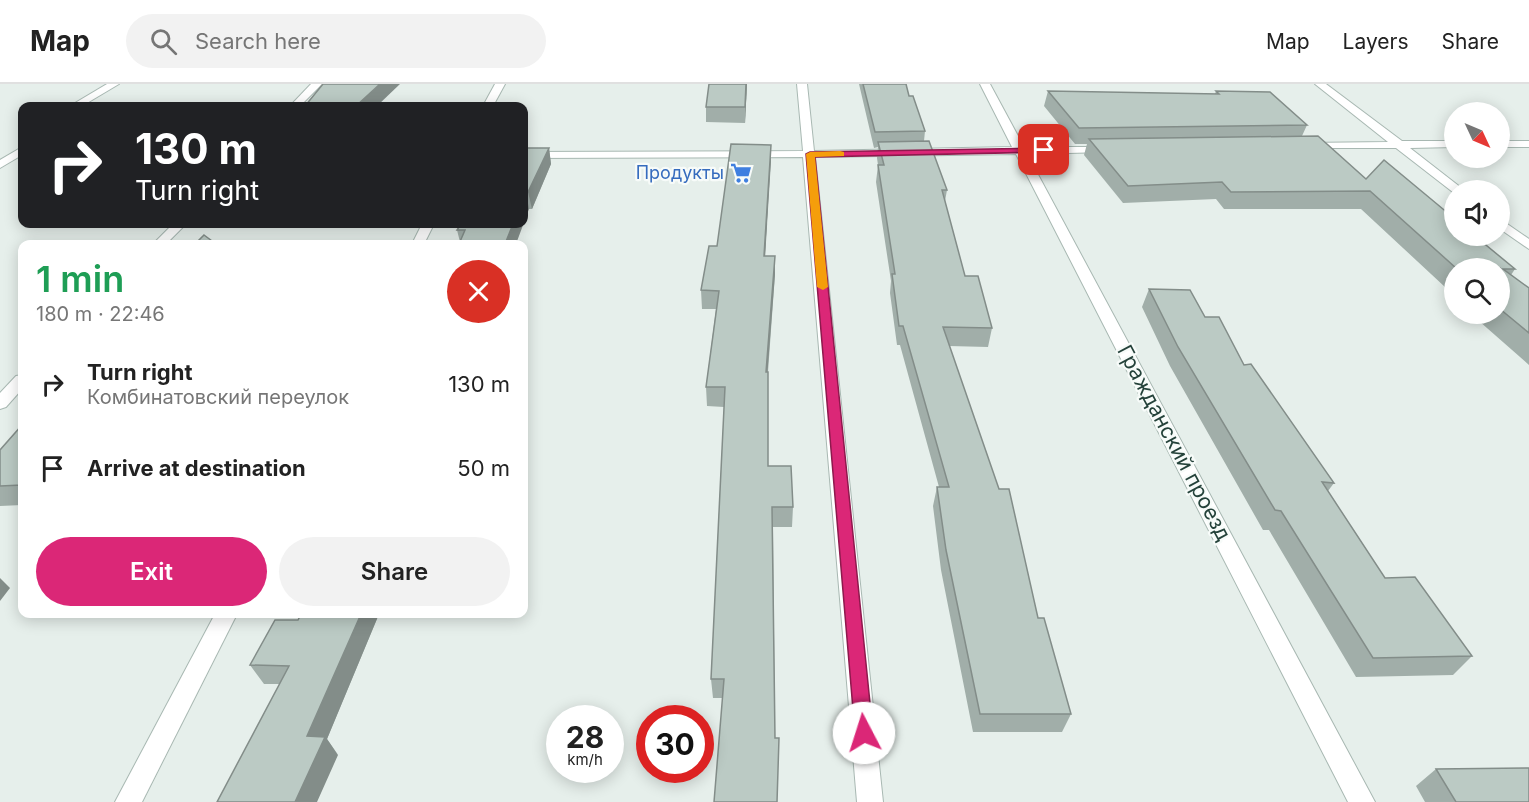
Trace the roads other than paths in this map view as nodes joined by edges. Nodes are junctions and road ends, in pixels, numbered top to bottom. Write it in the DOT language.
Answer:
graph roads {
  1 [pos="114,84"];
  2 [pos="316,84"];
  3 [pos="500,84"];
  4 [pos="802,84"];
  5 [pos="985,84"];
  6 [pos="1320,84"];
  7 [pos="82,102"];
  8 [pos="299,102"];
  9 [pos="491,102"];
  10 [pos="1397,144"];
  11 [pos="1444,144"];
  12 [pos="1510,144"];
  13 [pos="1529,144"];
  14 [pos="1292,146"];
  15 [pos="1115,149"];
  16 [pos="1021,151"];
  17 [pos="18,153"];
  18 [pos="0,154"];
  19 [pos="18,154"];
  20 [pos="810,154"];
  21 [pos="528,155"];
  22 [pos="0,165"];
  23 [pos="1445,180"];
  24 [pos="176,228"];
  25 [pos="1510,231"];
  26 [pos="163,240"];
  27 [pos="1529,245"];
  28 [pos="18,384"];
  29 [pos="0,403"];
  30 [pos="224,618"];
  31 [pos="128,802"];
  32 [pos="870,802"];
  33 [pos="1362,802"];
  1 -- 7 [label="street"];
  2 -- 8 [label="street"];
  3 -- 9 [label="street"];
  4 -- 20 [label="street"];
  5 -- 16 [label="street, Гражданский проезд"];
  6 -- 10 [label="street"];
  10 -- 11 [label="street"];
  10 -- 14 [label="street"];
  10 -- 23 [label="street"];
  12 -- 13 [label="street"];
  15 -- 16 [label="street"];
  16 -- 20 [label="street"];
  16 -- 33 [label="street, Гражданский проезд"];
  17 -- 18 [label="street"];
  19 -- 22 [label="street"];
  20 -- 21 [label="street"];
  20 -- 32 [label="street"];
  24 -- 26 [label="street"];
  25 -- 27 [label="street"];
  28 -- 29 [label="street"];
  30 -- 31 [label="street"];
}
